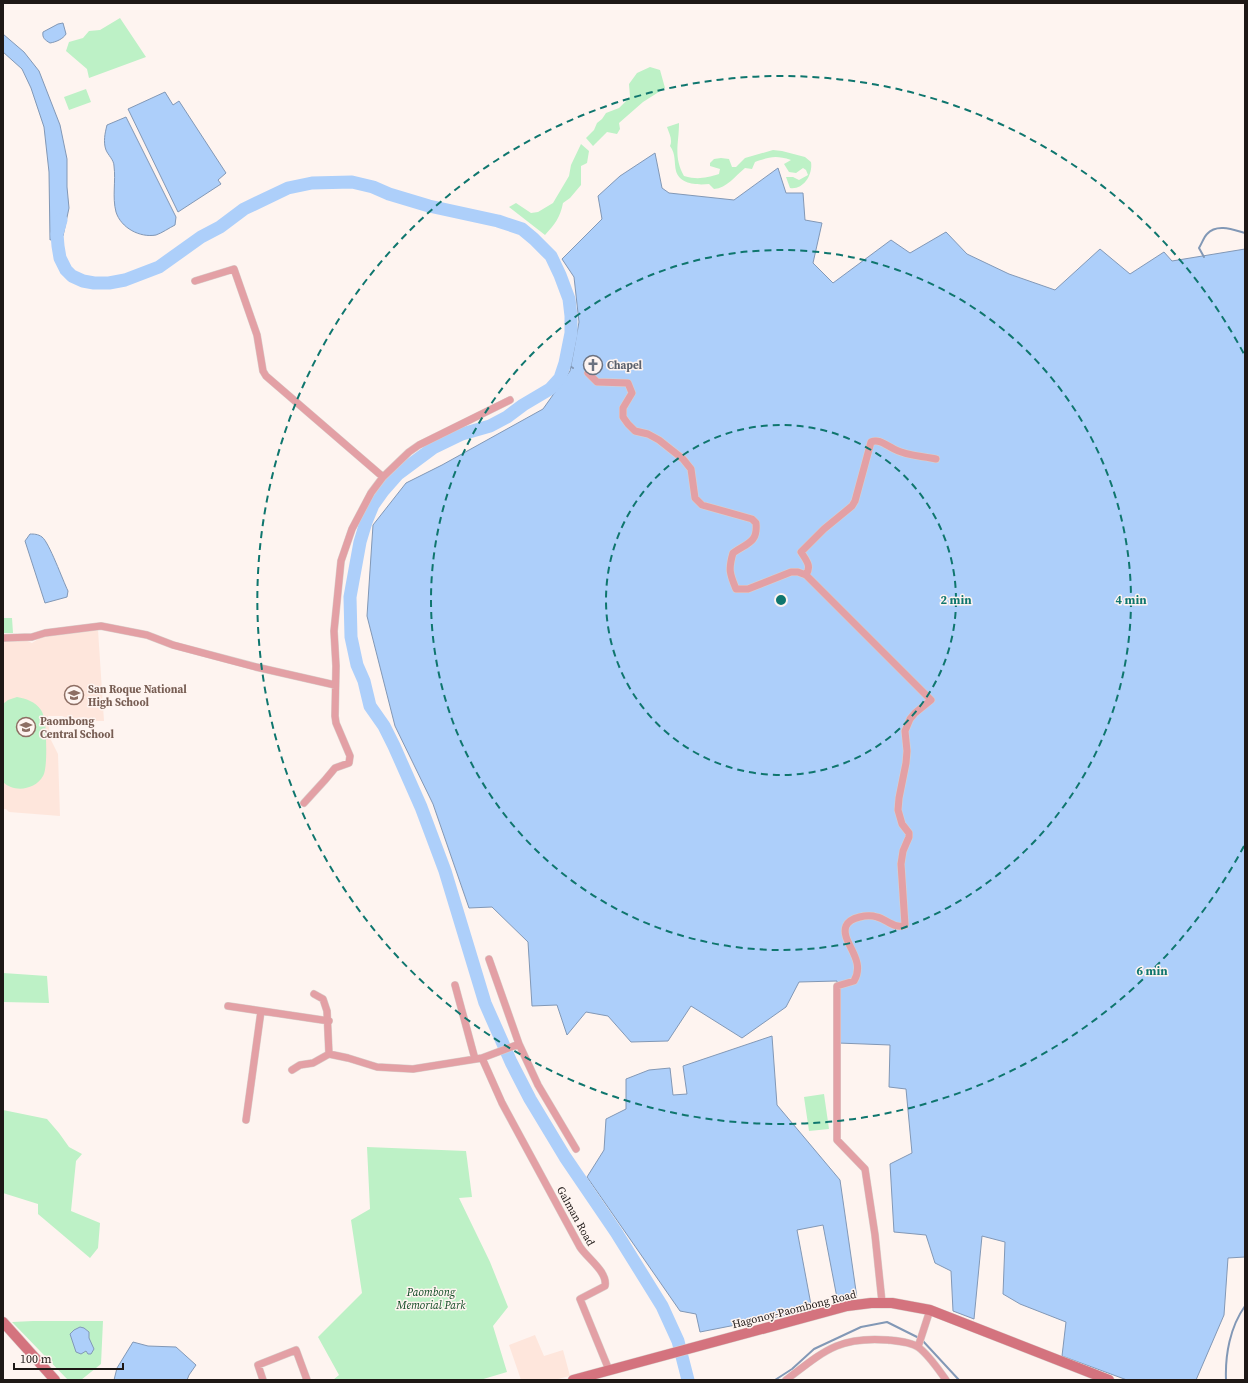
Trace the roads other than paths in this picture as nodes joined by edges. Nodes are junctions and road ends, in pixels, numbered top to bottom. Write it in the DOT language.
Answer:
graph roads {
  1 [pos="195,282"];
  2 [pos="588,373"];
  3 [pos="510,400"];
  4 [pos="936,459"];
  5 [pos="383,477"];
  6 [pos="806,575"];
  7 [pos="3,638"];
  8 [pos="335,685"];
  9 [pos="304,803"];
  10 [pos="488,959"];
  11 [pos="455,985"];
  12 [pos="314,994"];
  13 [pos="228,1006"];
  14 [pos="261,1011"];
  15 [pos="328,1021"];
  16 [pos="519,1044"];
  17 [pos="329,1054"];
  18 [pos="478,1059"];
  19 [pos="292,1070"];
  20 [pos="246,1120"];
  21 [pos="576,1149"];
  22 [pos="882,1302"];
  23 [pos="930,1310"];
  24 [pos="3,1322"];
  25 [pos="919,1344"];
  26 [pos="609,1370"];
  27 [pos="55,1380"];
  28 [pos="263,1380"];
  29 [pos="308,1380"];
  30 [pos="573,1380"];
  31 [pos="786,1380"];
  32 [pos="946,1380"];
  33 [pos="1107,1380"];
  1 -- 5 [label="street"];
  2 -- 6 [label="street"];
  3 -- 5 [label="street"];
  4 -- 6 [label="street"];
  5 -- 8 [label="street"];
  6 -- 22 [label="street"];
  7 -- 8 [label="street"];
  8 -- 9 [label="street"];
  10 -- 16 [label="street"];
  11 -- 18 [label="street"];
  12 -- 15 [label="street"];
  13 -- 14 [label="street"];
  14 -- 15 [label="street"];
  14 -- 20 [label="street"];
  15 -- 17 [label="street"];
  16 -- 18 [label="street"];
  16 -- 21 [label="street"];
  17 -- 18 [label="street"];
  17 -- 19 [label="street"];
  18 -- 26 [label="street, Galman Road"];
  22 -- 23 [label="main road, Hagonoy-Paombong Road"];
  22 -- 26 [label="main road, Hagonoy-Paombong Road"];
  23 -- 25 [label="street"];
  23 -- 33 [label="main road, Hagonoy-Paombong Road"];
  24 -- 27 [label="main road"];
  25 -- 31 [label="street"];
  25 -- 32 [label="street"];
  26 -- 30 [label="main road, Hagonoy-Paombong Road"];
  28 -- 29 [label="street"];
}
